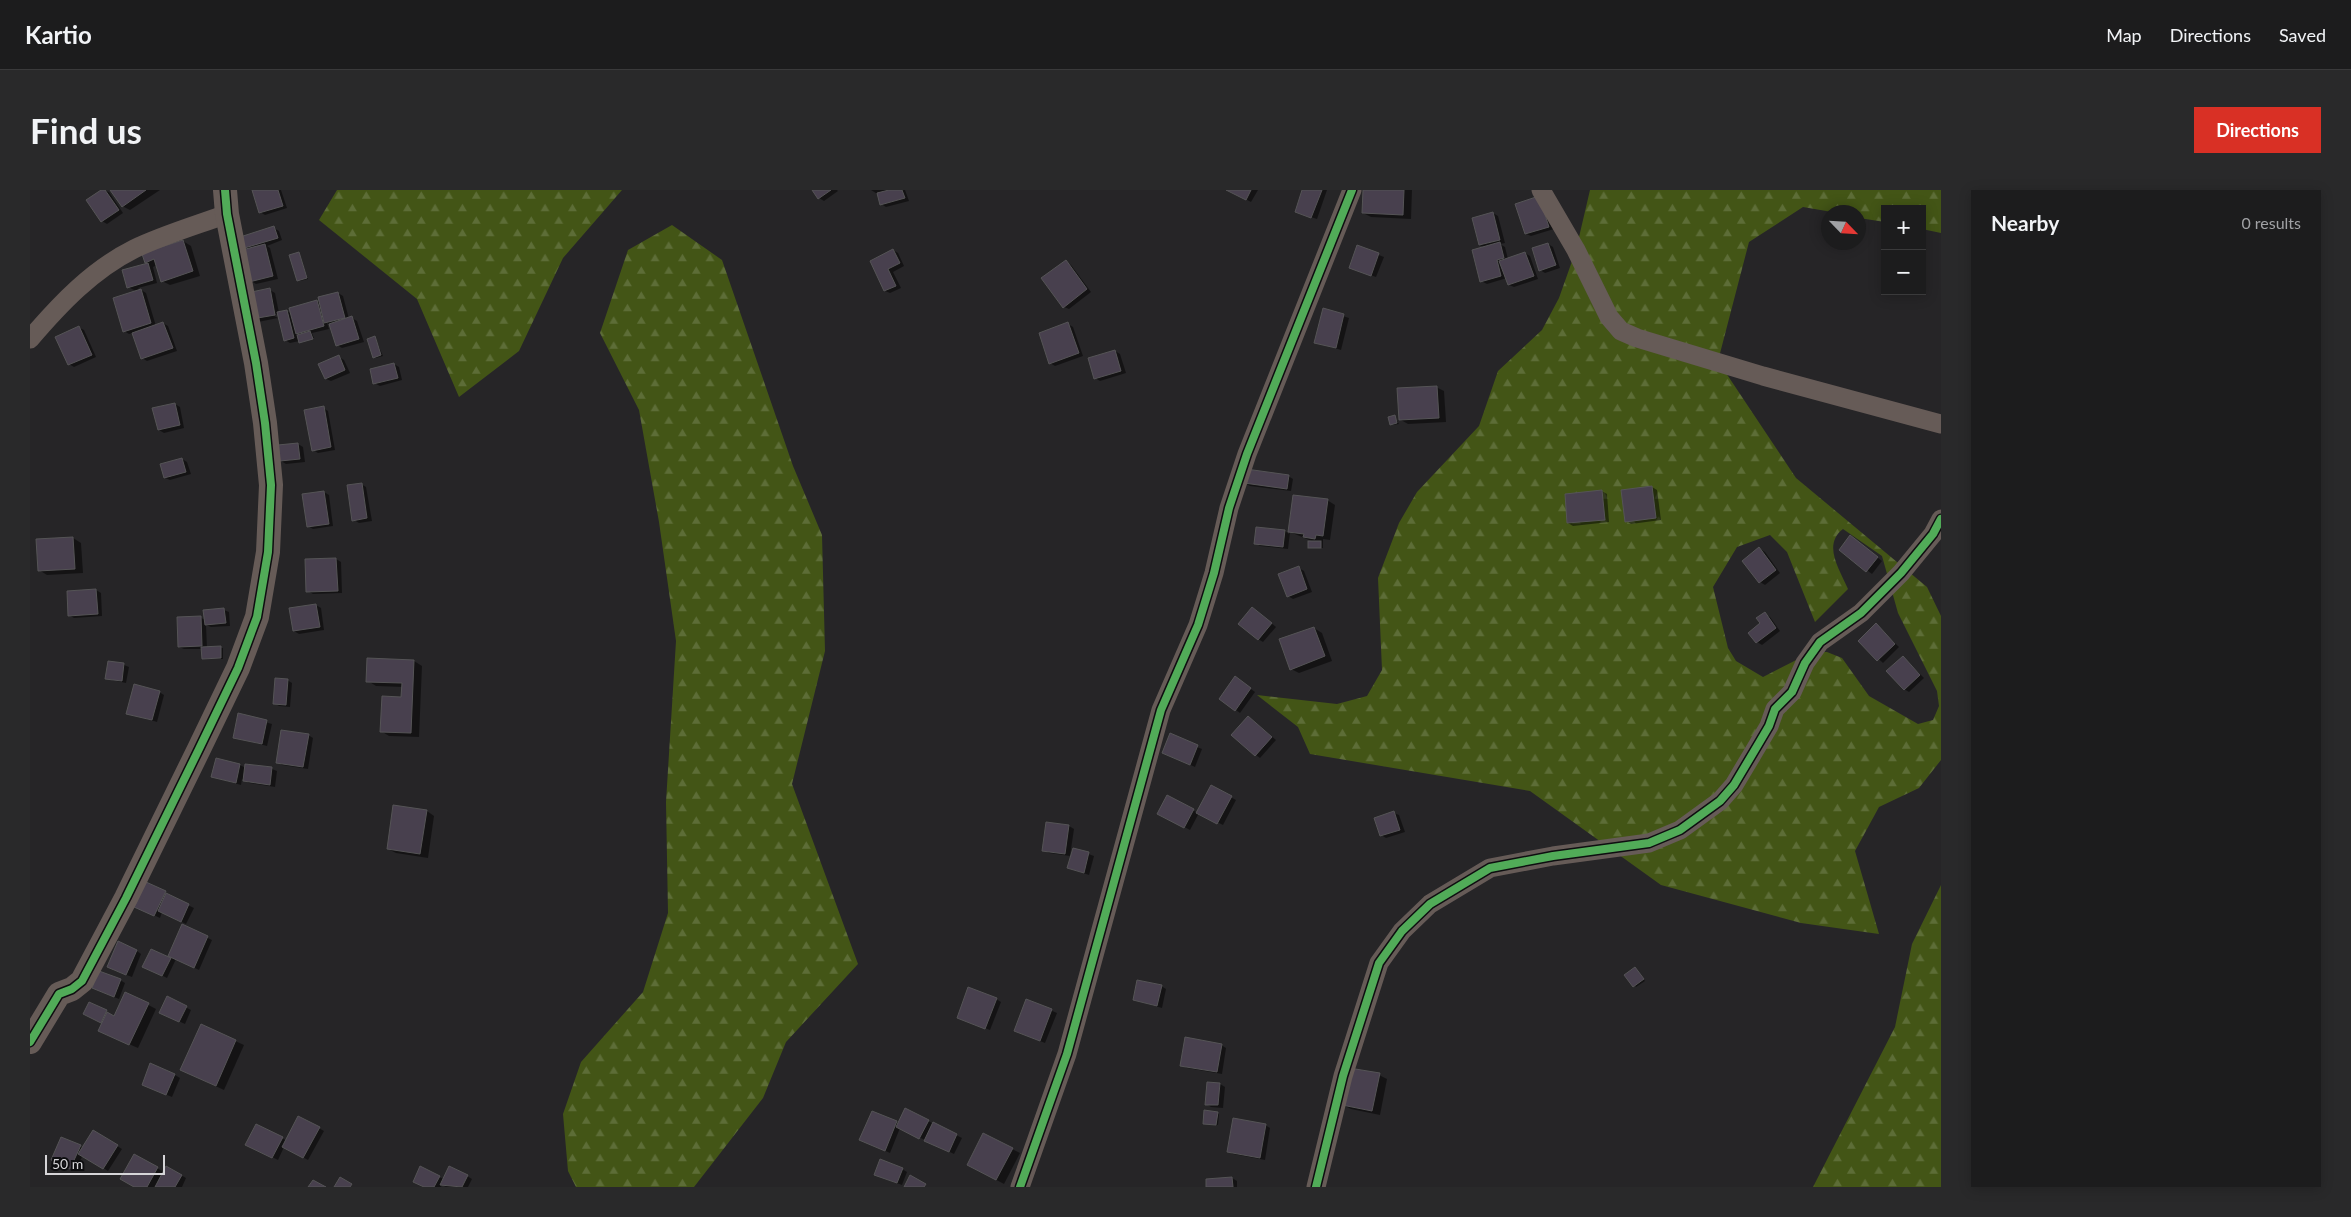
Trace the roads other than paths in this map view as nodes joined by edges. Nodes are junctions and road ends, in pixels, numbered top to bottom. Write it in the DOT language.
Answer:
graph roads {
  1 [pos="225,190"];
  2 [pos="1352,190"];
  3 [pos="1541,190"];
  4 [pos="228,214"];
  5 [pos="30,339"];
  6 [pos="1941,424"];
  7 [pos="1941,518"];
  8 [pos="30,1042"];
  9 [pos="1020,1187"];
  10 [pos="1316,1187"];
  1 -- 4 [label="street"];
  2 -- 9 [label="street"];
  3 -- 6 [label="street"];
  4 -- 5 [label="street"];
  4 -- 8 [label="street"];
  7 -- 10 [label="street"];
}
